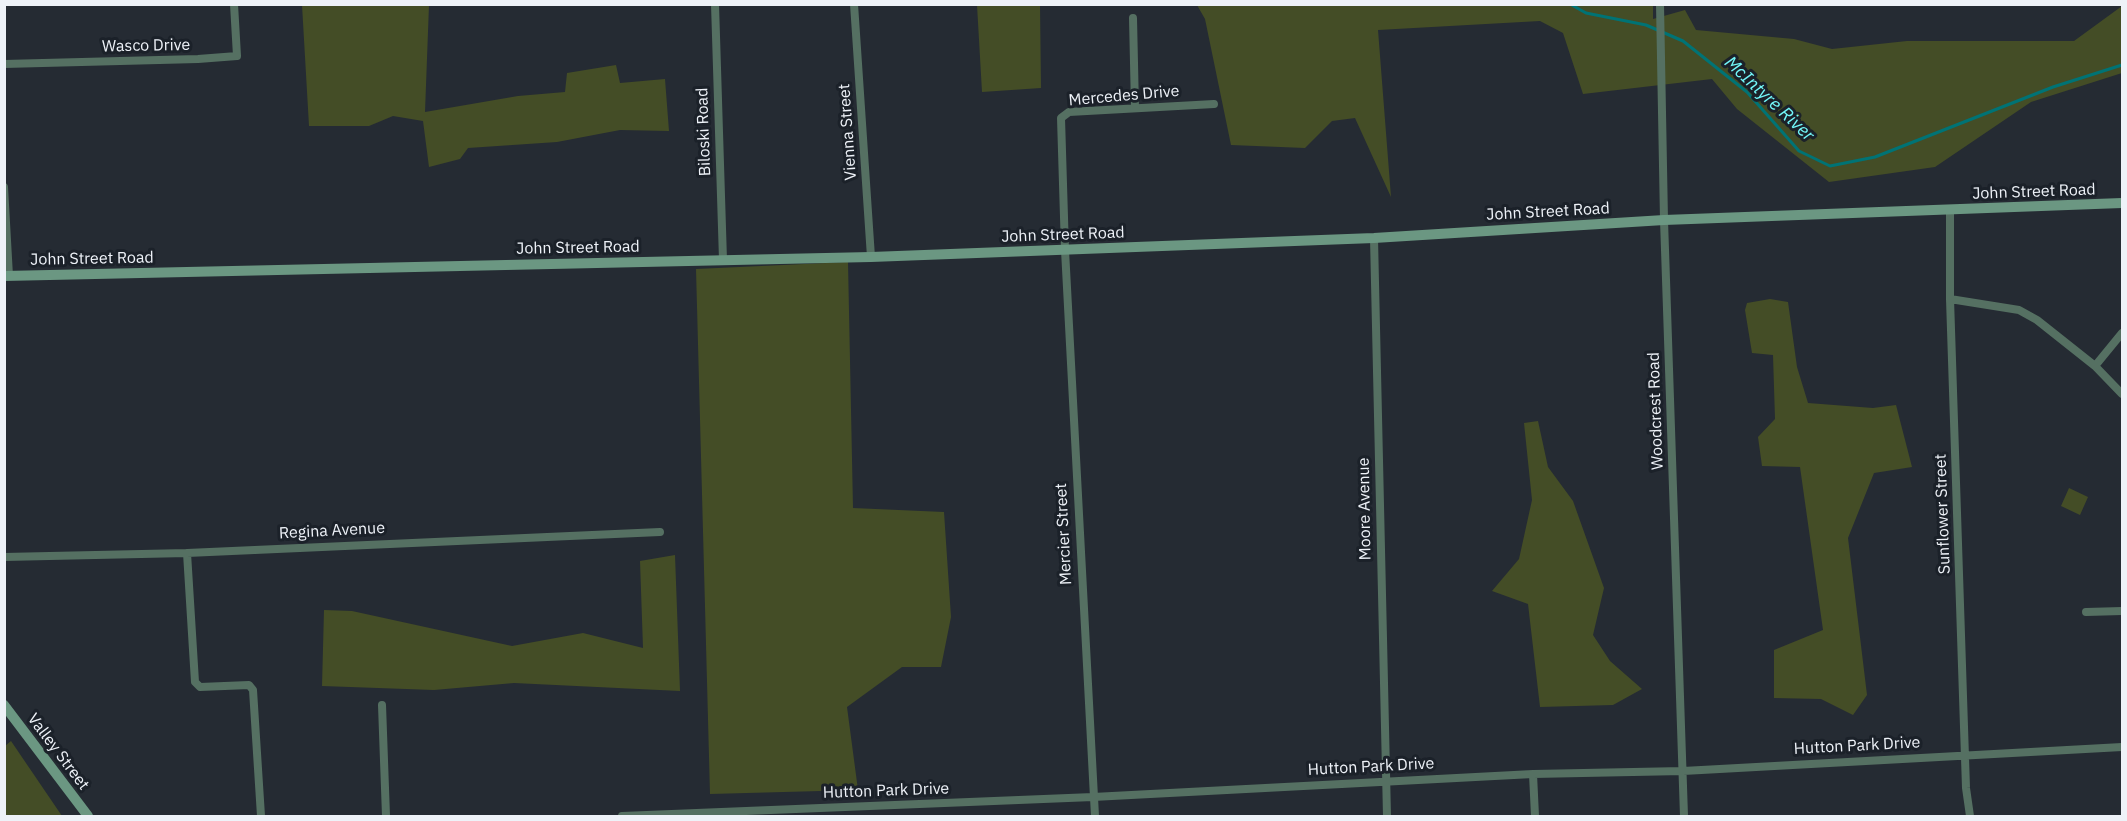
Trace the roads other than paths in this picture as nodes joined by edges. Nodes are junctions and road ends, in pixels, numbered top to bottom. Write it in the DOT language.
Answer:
graph roads {
  1 [pos="234,4"];
  2 [pos="715,4"];
  3 [pos="854,4"];
  4 [pos="1660,4"];
  5 [pos="1133,18"];
  6 [pos="4,64"];
  7 [pos="1214,104"];
  8 [pos="1135,108"];
  9 [pos="4,188"];
  10 [pos="2122,203"];
  11 [pos="1950,210"];
  12 [pos="1664,220"];
  13 [pos="1374,238"];
  14 [pos="1065,250"];
  15 [pos="872,257"];
  16 [pos="723,260"];
  17 [pos="7,276"];
  18 [pos="1950,299"];
  19 [pos="2122,333"];
  20 [pos="2095,366"];
  21 [pos="2122,394"];
  22 [pos="660,532"];
  23 [pos="187,553"];
  24 [pos="4,557"];
  25 [pos="2122,611"];
  26 [pos="2086,612"];
  27 [pos="4,705"];
  28 [pos="382,705"];
  29 [pos="2122,747"];
  30 [pos="1967,755"];
  31 [pos="1683,771"];
  32 [pos="1533,774"];
  33 [pos="1386,780"];
  34 [pos="1093,797"];
  35 [pos="88,816"];
  36 [pos="261,816"];
  37 [pos="386,816"];
  38 [pos="622,816"];
  39 [pos="1095,816"];
  40 [pos="1387,816"];
  41 [pos="1535,816"];
  42 [pos="1684,816"];
  43 [pos="1970,816"];
  1 -- 6 [label="street, Wasco Drive"];
  2 -- 16 [label="street, Biloski Road"];
  3 -- 15 [label="street, Vienna Street"];
  4 -- 12 [label="street, Woodcrest Road"];
  5 -- 8 [label="street"];
  7 -- 8 [label="street, Mercedes Drive"];
  8 -- 14 [label="street, Mercedes Drive"];
  9 -- 17 [label="street"];
  10 -- 11 [label="main road, John Street Road"];
  11 -- 12 [label="main road, John Street Road"];
  11 -- 18 [label="street, Sunflower Street"];
  12 -- 13 [label="main road, John Street Road"];
  12 -- 31 [label="street, Woodcrest Road"];
  13 -- 14 [label="main road, John Street Road"];
  13 -- 33 [label="street, Moore Avenue"];
  14 -- 15 [label="main road, John Street Road"];
  14 -- 34 [label="street, Mercier Street"];
  15 -- 16 [label="main road, John Street Road"];
  16 -- 17 [label="main road, John Street Road"];
  18 -- 20 [label="street"];
  18 -- 30 [label="street, Sunflower Street"];
  19 -- 20 [label="street"];
  20 -- 21 [label="street"];
  22 -- 23 [label="street, Regina Avenue"];
  23 -- 24 [label="street, Regina Avenue"];
  23 -- 36 [label="street"];
  25 -- 26 [label="street"];
  27 -- 35 [label="main road, Valley Street"];
  28 -- 37 [label="street"];
  29 -- 30 [label="street, Hutton Park Drive"];
  30 -- 31 [label="street, Hutton Park Drive"];
  30 -- 43 [label="street, Sunflower Street"];
  31 -- 32 [label="street, Hutton Park Drive"];
  31 -- 42 [label="street, Woodcrest Road"];
  32 -- 33 [label="street, Hutton Park Drive"];
  32 -- 41 [label="street"];
  33 -- 34 [label="street, Hutton Park Drive"];
  33 -- 40 [label="street, Moore Avenue"];
  34 -- 38 [label="street, Hutton Park Drive"];
  34 -- 39 [label="street, Mercier Street"];
}
